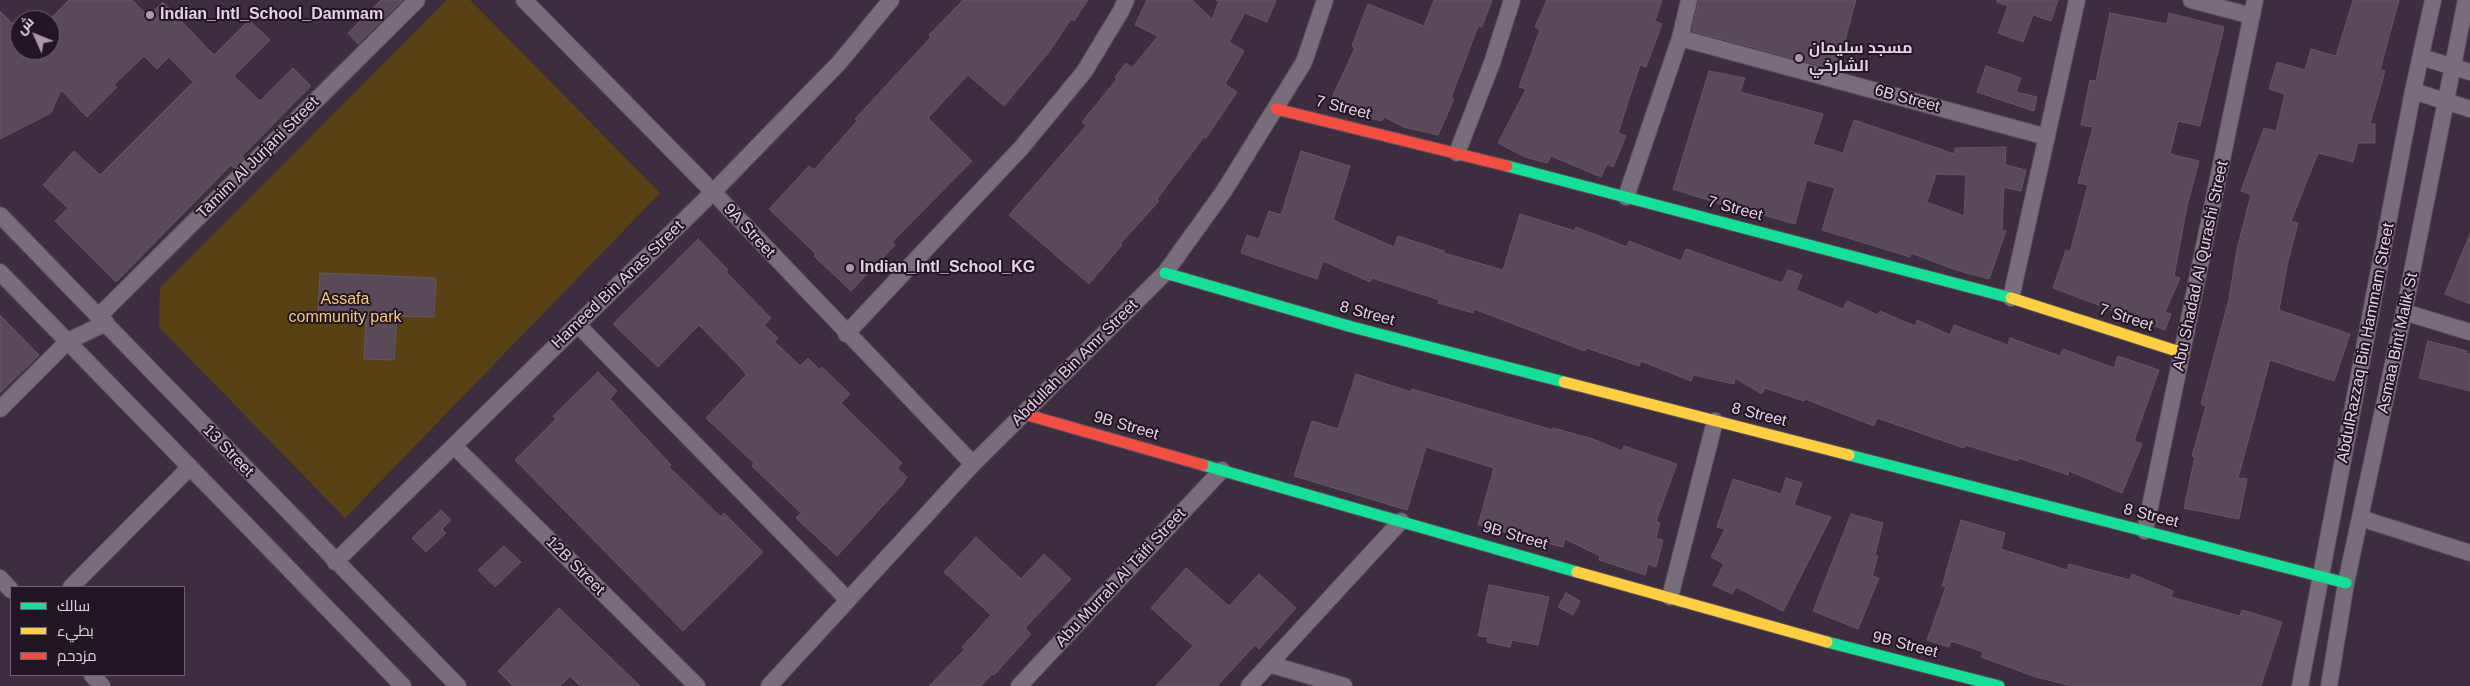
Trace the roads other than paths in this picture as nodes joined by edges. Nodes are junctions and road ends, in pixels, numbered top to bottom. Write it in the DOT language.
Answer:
graph roads {
  1 [pos="417,0"];
  2 [pos="524,0"];
  3 [pos="891,0"];
  4 [pos="1126,0"];
  5 [pos="1326,0"];
  6 [pos="1512,0"];
  7 [pos="1690,0"];
  8 [pos="2078,0"];
  9 [pos="2191,0"];
  10 [pos="2433,0"];
  11 [pos="2466,0"];
  12 [pos="2254,8"];
  13 [pos="1680,38"];
  14 [pos="2421,57"];
  15 [pos="2462,70"];
  16 [pos="2413,91"];
  17 [pos="2447,101"];
  18 [pos="1276,109"];
  19 [pos="2470,109"];
  20 [pos="2047,137"];
  21 [pos="1458,153"];
  22 [pos="713,192"];
  23 [pos="1626,197"];
  24 [pos="0,215"];
  25 [pos="0,272"];
  26 [pos="1165,272"];
  27 [pos="2011,298"];
  28 [pos="2404,312"];
  29 [pos="102,320"];
  30 [pos="578,325"];
  31 [pos="2470,332"];
  32 [pos="846,334"];
  33 [pos="68,341"];
  34 [pos="2183,353"];
  35 [pos="0,408"];
  36 [pos="1024,414"];
  37 [pos="1715,421"];
  38 [pos="454,446"];
  39 [pos="972,464"];
  40 [pos="190,467"];
  41 [pos="1222,470"];
  42 [pos="2360,518"];
  43 [pos="1401,521"];
  44 [pos="2145,531"];
  45 [pos="2470,553"];
  46 [pos="335,562"];
  47 [pos="2322,577"];
  48 [pos="0,578"];
  49 [pos="2346,583"];
  50 [pos="72,586"];
  51 [pos="10,589"];
  52 [pos="1670,597"];
  53 [pos="848,600"];
  54 [pos="1269,664"];
  55 [pos="93,676"];
  56 [pos="1951,680"];
  57 [pos="102,686"];
  58 [pos="403,686"];
  59 [pos="458,686"];
  60 [pos="697,686"];
  61 [pos="769,686"];
  62 [pos="1019,686"];
  63 [pos="1249,686"];
  64 [pos="1344,686"];
  65 [pos="1999,686"];
  66 [pos="2300,686"];
  67 [pos="2329,686"];
  1 -- 29 [label="street, Tamim Al Jurjani Street"];
  2 -- 22 [label="street, 9A Street"];
  3 -- 22 [label="street, Hameed Bin Anas Street"];
  4 -- 32 [label="street"];
  5 -- 18 [label="street, Abdullah Bin Amr Street"];
  6 -- 21 [label="street"];
  7 -- 13 [label="street"];
  8 -- 20 [label="street"];
  9 -- 12 [label="street"];
  10 -- 14 [label="street, AbdulRazzaq Bin Hammam Street"];
  11 -- 15 [label="street, Asmaa Bint Malik St"];
  12 -- 34 [label="street, Abu Shadad Al Qurashi Street"];
  13 -- 20 [label="street, 6B Street"];
  13 -- 23 [label="street"];
  14 -- 15 [label="street"];
  14 -- 16 [label="street, AbdulRazzaq Bin Hammam Street"];
  15 -- 17 [label="street, Asmaa Bint Malik St"];
  16 -- 17 [label="street"];
  16 -- 47 [label="street, AbdulRazzaq Bin Hammam Street"];
  17 -- 19 [label="street"];
  17 -- 28 [label="street, Asmaa Bint Malik St"];
  18 -- 21 [label="street, 7 Street"];
  18 -- 26 [label="street, Abdullah Bin Amr Street"];
  20 -- 27 [label="street"];
  21 -- 23 [label="street, 7 Street"];
  22 -- 30 [label="street, Hameed Bin Anas Street"];
  22 -- 32 [label="street, 9A Street"];
  23 -- 27 [label="street, 7 Street"];
  24 -- 29 [label="street, 13 Street"];
  25 -- 33 [label="street"];
  26 -- 36 [label="street, Abdullah Bin Amr Street"];
  26 -- 37 [label="street, 8 Street"];
  27 -- 34 [label="street, 7 Street"];
  28 -- 31 [label="street"];
  28 -- 42 [label="street, Asmaa Bint Malik St"];
  29 -- 33 [label="street, Tamim Al Jurjani Street"];
  29 -- 46 [label="street, 13 Street"];
  30 -- 38 [label="street, Hameed Bin Anas Street"];
  30 -- 53 [label="street"];
  32 -- 39 [label="street, 9A Street"];
  33 -- 35 [label="street, Tamim Al Jurjani Street"];
  33 -- 40 [label="street"];
  34 -- 44 [label="street, Abu Shadad Al Qurashi Street"];
  36 -- 39 [label="street, Abdullah Bin Amr Street"];
  36 -- 41 [label="street, 9B Street"];
  37 -- 44 [label="street, 8 Street"];
  37 -- 52 [label="street"];
  38 -- 46 [label="street, Hameed Bin Anas Street"];
  38 -- 60 [label="street, 12B Street"];
  39 -- 53 [label="street, Abdullah Bin Amr Street"];
  40 -- 50 [label="street"];
  40 -- 58 [label="street"];
  41 -- 43 [label="street, 9B Street"];
  41 -- 62 [label="street, Abu Murrah Al Taifi Street"];
  42 -- 45 [label="street"];
  42 -- 49 [label="street, Asmaa Bint Malik St"];
  43 -- 52 [label="street, 9B Street"];
  43 -- 54 [label="street"];
  44 -- 47 [label="street, 8 Street"];
  46 -- 59 [label="street, 13 Street"];
  47 -- 49 [label="street, 8 Street"];
  47 -- 66 [label="street, AbdulRazzaq Bin Hammam Street"];
  48 -- 51 [label="street"];
  49 -- 67 [label="street, Asmaa Bint Malik St"];
  52 -- 56 [label="street, 9B Street"];
  53 -- 61 [label="street, Abdullah Bin Amr Street"];
  54 -- 63 [label="street"];
  54 -- 64 [label="street"];
  55 -- 57 [label="street"];
  56 -- 65 [label="street, 9B Street"];
}
